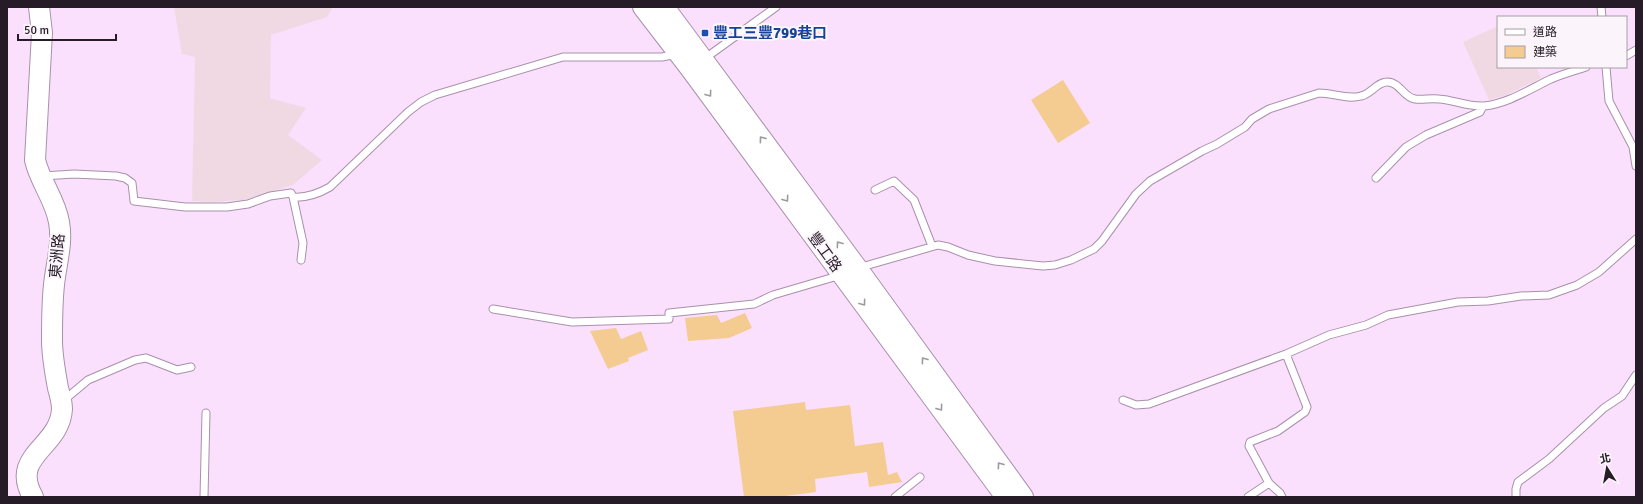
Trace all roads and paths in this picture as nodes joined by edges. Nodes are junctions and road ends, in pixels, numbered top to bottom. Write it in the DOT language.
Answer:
graph roads {
  1 [pos="39,7"];
  2 [pos="643,7"];
  3 [pos="664,7"];
  4 [pos="776,7"];
  5 [pos="1636,50"];
  6 [pos="1627,55"];
  7 [pos="691,56"];
  8 [pos="1583,68"];
  9 [pos="1606,68"];
  10 [pos="1483,106"];
  11 [pos="1636,166"];
  12 [pos="40,177"];
  13 [pos="1376,178"];
  14 [pos="875,190"];
  15 [pos="293,197"];
  16 [pos="1636,239"];
  17 [pos="932,246"];
  18 [pos="301,260"];
  19 [pos="850,272"];
  20 [pos="493,309"];
  21 [pos="1286,354"];
  22 [pos="191,367"];
  23 [pos="1636,375"];
  24 [pos="1123,400"];
  25 [pos="61,402"];
  26 [pos="206,413"];
  27 [pos="920,478"];
  28 [pos="1269,483"];
  29 [pos="33,497"];
  30 [pos="204,497"];
  31 [pos="895,497"];
  32 [pos="1006,497"];
  33 [pos="1023,497"];
  34 [pos="1248,497"];
  35 [pos="1282,497"];
  36 [pos="1516,497"];
  1 -- 12 [label="street, 東洲路"];
  2 -- 7 [label="street, 豐工路"];
  3 -- 7 [label="street, 豐工路"];
  4 -- 7 [label="lane"];
  5 -- 6 [label="lane"];
  7 -- 15 [label="lane"];
  7 -- 19 [label="street, 豐工路"];
  8 -- 10 [label="lane"];
  9 -- 11 [label="lane"];
  10 -- 13 [label="lane"];
  10 -- 17 [label="lane"];
  12 -- 15 [label="lane"];
  12 -- 25 [label="street, 東洲路"];
  14 -- 17 [label="lane"];
  15 -- 18 [label="lane"];
  16 -- 21 [label="lane"];
  17 -- 19 [label="lane"];
  19 -- 20 [label="lane"];
  19 -- 32 [label="street, 豐工路, one-way"];
  33 -- 19 [label="street, 豐工路, one-way"];
  21 -- 24 [label="lane"];
  21 -- 28 [label="lane"];
  22 -- 25 [label="lane"];
  23 -- 36 [label="lane"];
  25 -- 29 [label="street, 東洲路"];
  26 -- 30 [label="lane"];
  27 -- 31 [label="lane"];
  28 -- 34 [label="lane"];
  28 -- 35 [label="lane"];
}
